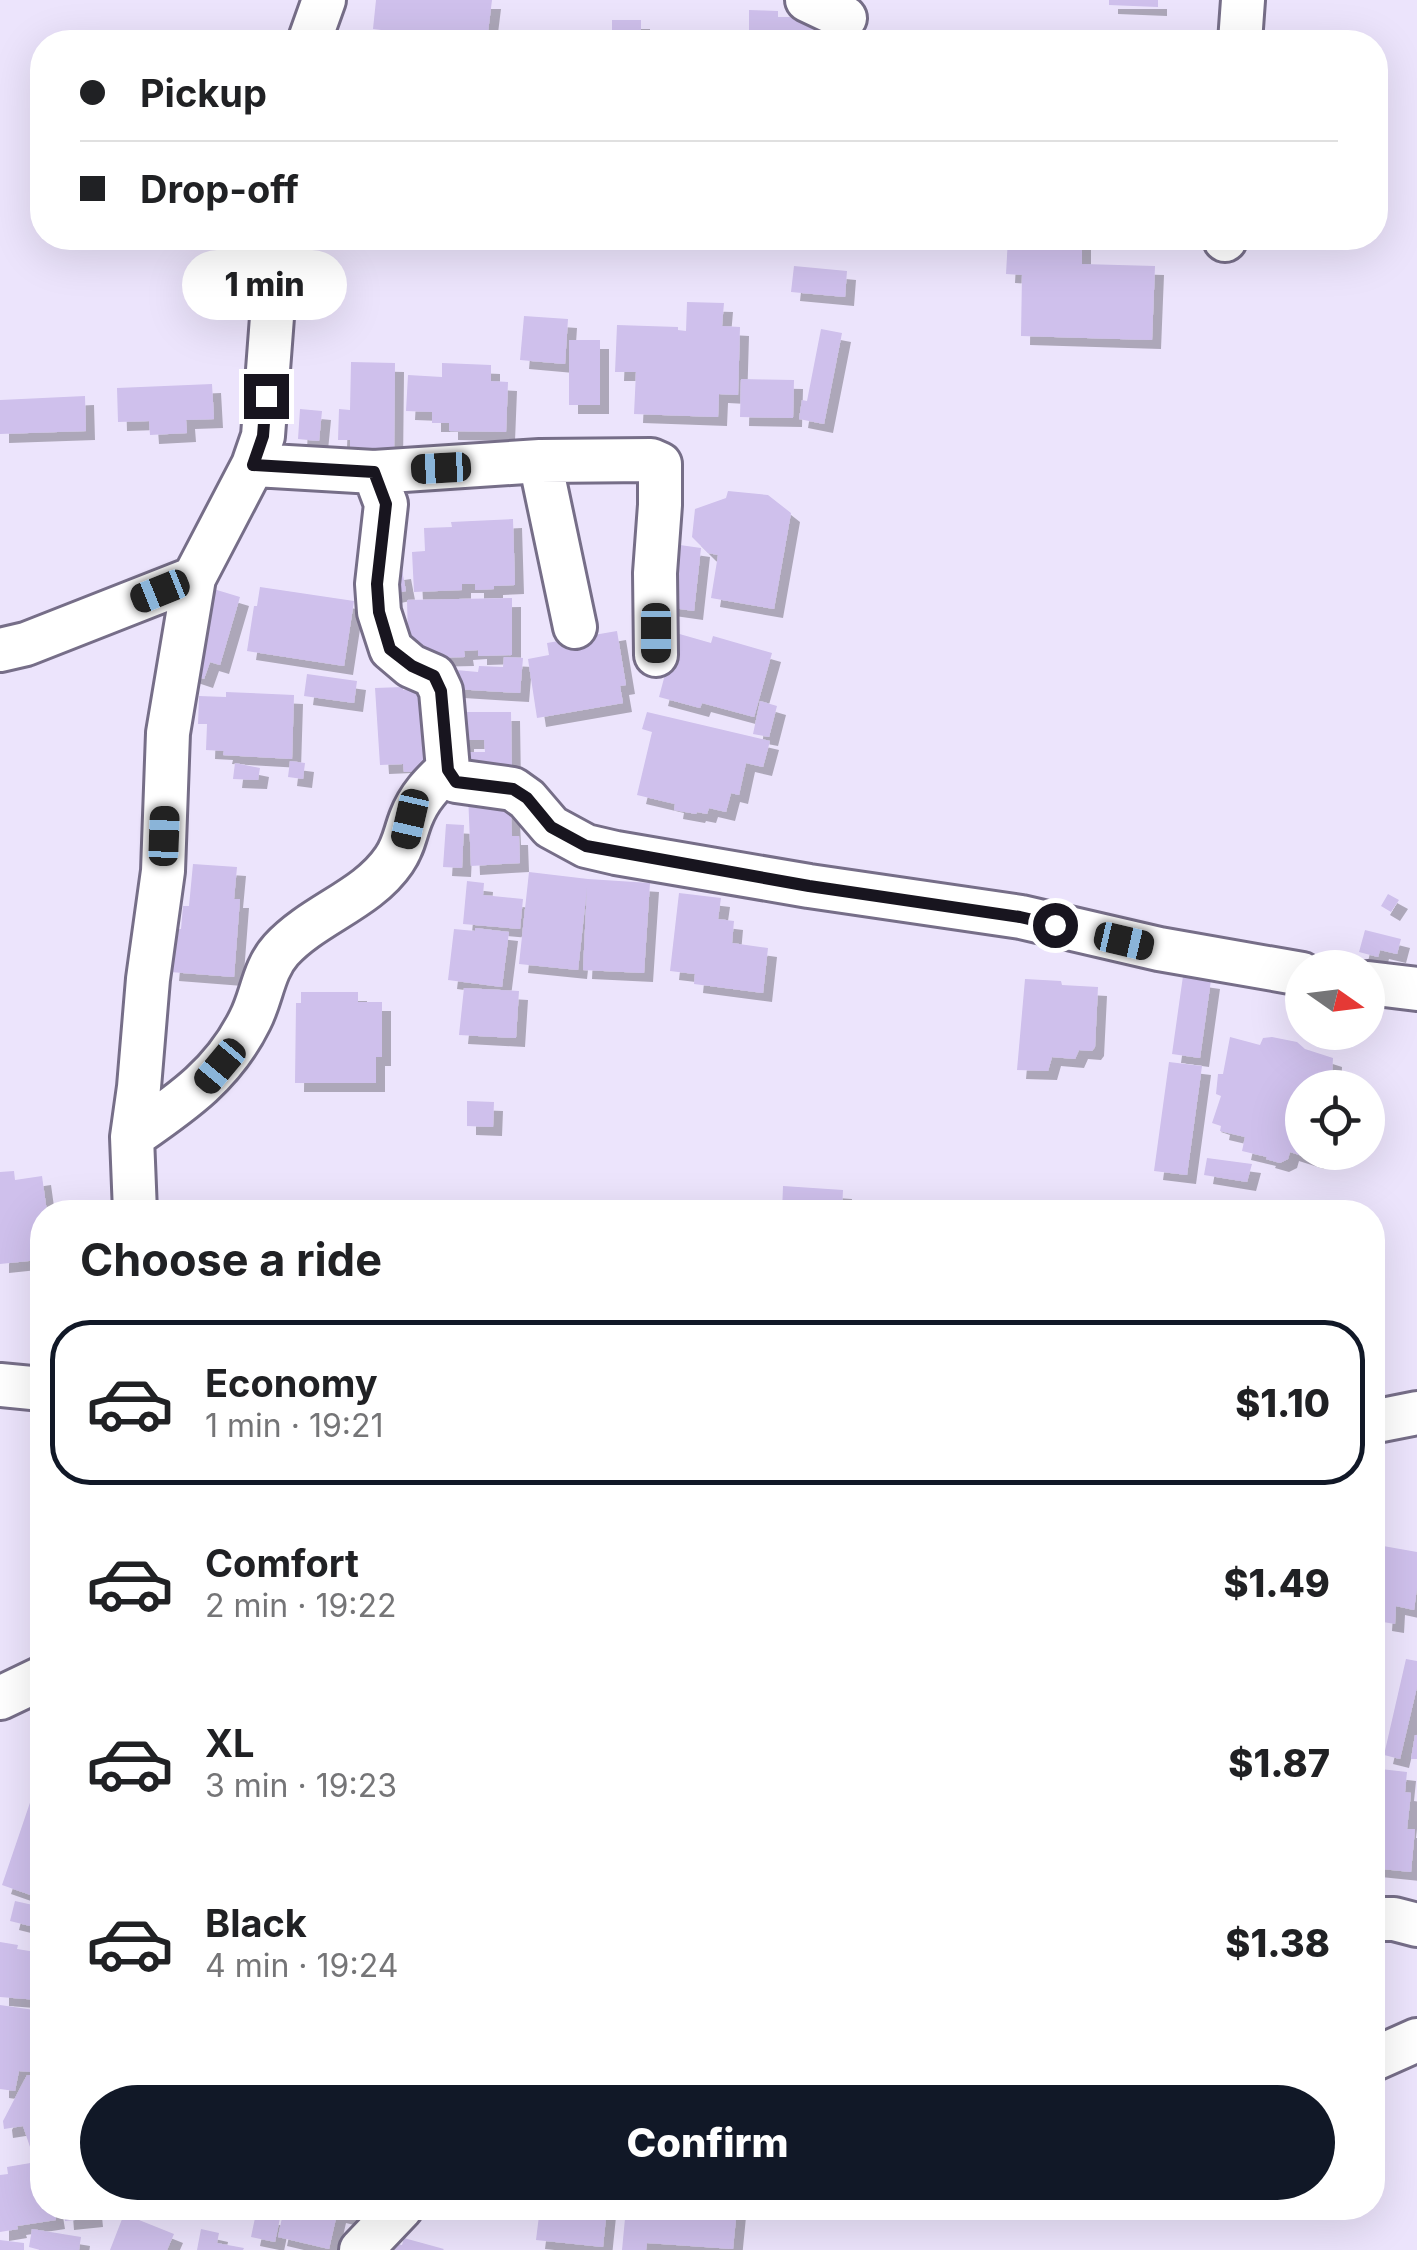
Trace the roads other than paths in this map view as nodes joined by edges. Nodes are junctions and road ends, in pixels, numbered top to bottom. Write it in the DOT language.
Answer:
graph roads {
  1 [pos="324,0"];
  2 [pos="807,0"];
  3 [pos="1243,0"];
  4 [pos="845,18"];
  5 [pos="313,30"];
  6 [pos="1241,30"];
  7 [pos="277,250"];
  8 [pos="540,461"];
  9 [pos="253,465"];
  10 [pos="374,472"];
  11 [pos="194,578"];
  12 [pos="575,626"];
  13 [pos="0,650"];
  14 [pos="656,655"];
  15 [pos="448,770"];
  16 [pos="1285,971"];
  17 [pos="1385,985"];
  18 [pos="1417,990"];
  19 [pos="132,1136"];
  20 [pos="135,1200"];
  21 [pos="0,1385"];
  22 [pos="30,1388"];
  23 [pos="1417,1413"];
  24 [pos="1385,1419"];
  25 [pos="30,1684"];
  26 [pos="0,1698"];
  27 [pos="1385,1919"];
  28 [pos="1417,1925"];
  29 [pos="1417,2040"];
  30 [pos="1385,2054"];
  31 [pos="390,2220"];
  32 [pos="361,2250"];
  1 -- 5 [label="street"];
  2 -- 4 [label="street"];
  3 -- 6 [label="street"];
  7 -- 9 [label="street"];
  8 -- 10 [label="street"];
  8 -- 12 [label="street"];
  8 -- 14 [label="street"];
  9 -- 10 [label="street"];
  9 -- 11 [label="street"];
  10 -- 15 [label="street"];
  11 -- 13 [label="street"];
  11 -- 19 [label="street"];
  15 -- 16 [label="street"];
  15 -- 19 [label="street"];
  17 -- 18 [label="street"];
  19 -- 20 [label="street"];
  21 -- 22 [label="street"];
  23 -- 24 [label="street"];
  25 -- 26 [label="street"];
  27 -- 28 [label="street"];
  29 -- 30 [label="street"];
  31 -- 32 [label="street"];
}
